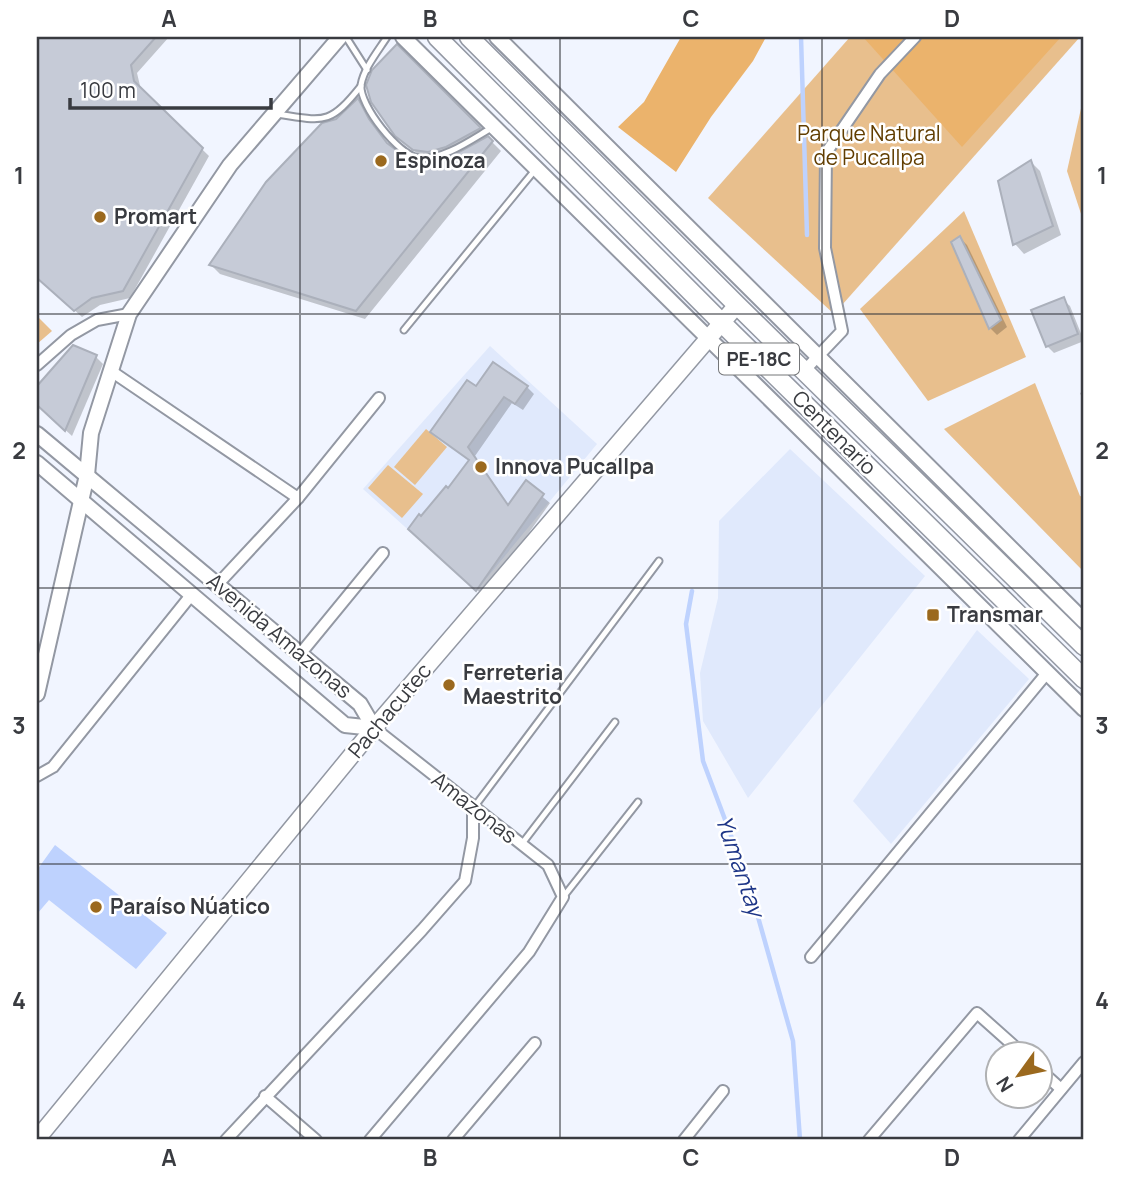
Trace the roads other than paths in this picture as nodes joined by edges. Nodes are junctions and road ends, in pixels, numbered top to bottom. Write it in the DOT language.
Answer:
graph roads {
  1 [pos="340,37"];
  2 [pos="346,37"];
  3 [pos="387,37"];
  4 [pos="403,37"];
  5 [pos="437,37"];
  6 [pos="469,37"];
  7 [pos="497,37"];
  8 [pos="915,37"];
  9 [pos="367,70"];
  10 [pos="361,86"];
  11 [pos="274,114"];
  12 [pos="493,127"];
  13 [pos="536,169"];
  14 [pos="751,290"];
  15 [pos="741,309"];
  16 [pos="129,314"];
  17 [pos="726,327"];
  18 [pos="404,330"];
  19 [pos="712,344"];
  20 [pos="819,358"];
  21 [pos="37,365"];
  22 [pos="111,371"];
  23 [pos="804,371"];
  24 [pos="379,398"];
  25 [pos="37,434"];
  26 [pos="37,463"];
  27 [pos="87,475"];
  28 [pos="298,498"];
  29 [pos="81,501"];
  30 [pos="383,554"];
  31 [pos="659,561"];
  32 [pos="217,585"];
  33 [pos="192,594"];
  34 [pos="1084,621"];
  35 [pos="1084,646"];
  36 [pos="301,653"];
  37 [pos="1047,673"];
  38 [pos="1084,679"];
  39 [pos="37,694"];
  40 [pos="1084,709"];
  41 [pos="615,722"];
  42 [pos="378,732"];
  43 [pos="37,776"];
  44 [pos="638,803"];
  45 [pos="473,808"];
  46 [pos="522,845"];
  47 [pos="564,897"];
  48 [pos="811,957"];
  49 [pos="1007,1040"];
  50 [pos="535,1043"];
  51 [pos="1084,1062"];
  52 [pos="1054,1082"];
  53 [pos="1061,1089"];
  54 [pos="723,1091"];
  55 [pos="265,1096"];
  56 [pos="37,1139"];
  57 [pos="50,1140"];
  58 [pos="226,1140"];
  59 [pos="316,1140"];
  60 [pos="369,1140"];
  61 [pos="453,1140"];
  62 [pos="684,1140"];
  63 [pos="869,1140"];
  64 [pos="1019,1140"];
  1 -- 11 [label="street"];
  2 -- 9 [label="lane"];
  3 -- 9 [label="lane"];
  4 -- 12 [label="street"];
  5 -- 17 [label="highway, Centenario / PE-18C"];
  6 -- 15 [label="highway, Centenario / PE-18C"];
  7 -- 14 [label="street"];
  8 -- 20 [label="street"];
  9 -- 10 [label="lane"];
  10 -- 11 [label="lane"];
  10 -- 12 [label="lane"];
  11 -- 16 [label="street"];
  12 -- 13 [label="street"];
  13 -- 18 [label="lane"];
  13 -- 19 [label="street"];
  14 -- 15 [label="street, Pachacutec"];
  14 -- 20 [label="street"];
  15 -- 17 [label="main road, Pachacutec"];
  15 -- 23 [label="highway, Centenario / PE-18C"];
  16 -- 21 [label="street"];
  16 -- 22 [label="street"];
  17 -- 19 [label="main road, Pachacutec"];
  17 -- 38 [label="highway, Centenario / PE-18C"];
  19 -- 37 [label="street"];
  19 -- 42 [label="main road, Pachacutec"];
  20 -- 23 [label="street"];
  20 -- 34 [label="street"];
  22 -- 27 [label="street"];
  22 -- 28 [label="street"];
  23 -- 35 [label="highway, Centenario / PE-18C"];
  24 -- 28 [label="street"];
  25 -- 27 [label="street, Avenida Amazonas"];
  26 -- 29 [label="street, Avenida Amazonas"];
  27 -- 29 [label="street"];
  27 -- 32 [label="street, Avenida Amazonas"];
  28 -- 32 [label="street"];
  29 -- 33 [label="street, Avenida Amazonas"];
  29 -- 39 [label="street"];
  30 -- 36 [label="street"];
  31 -- 45 [label="lane"];
  32 -- 36 [label="street, Avenida Amazonas"];
  33 -- 42 [label="street, Avenida Amazonas"];
  33 -- 43 [label="street"];
  36 -- 42 [label="street, Avenida Amazonas"];
  37 -- 40 [label="street"];
  37 -- 48 [label="street"];
  41 -- 46 [label="lane"];
  42 -- 45 [label="street, Amazonas"];
  42 -- 56 [label="main road, Pachacutec"];
  42 -- 57 [label="main road, Pachacutec"];
  44 -- 47 [label="lane"];
  45 -- 46 [label="street, Amazonas"];
  45 -- 55 [label="street"];
  46 -- 47 [label="street, Amazonas"];
  47 -- 60 [label="street"];
  49 -- 63 [label="street"];
  50 -- 61 [label="street"];
  51 -- 53 [label="street"];
  52 -- 53 [label="street"];
  53 -- 64 [label="street"];
  54 -- 62 [label="street"];
  55 -- 58 [label="street"];
  55 -- 59 [label="street"];
}
